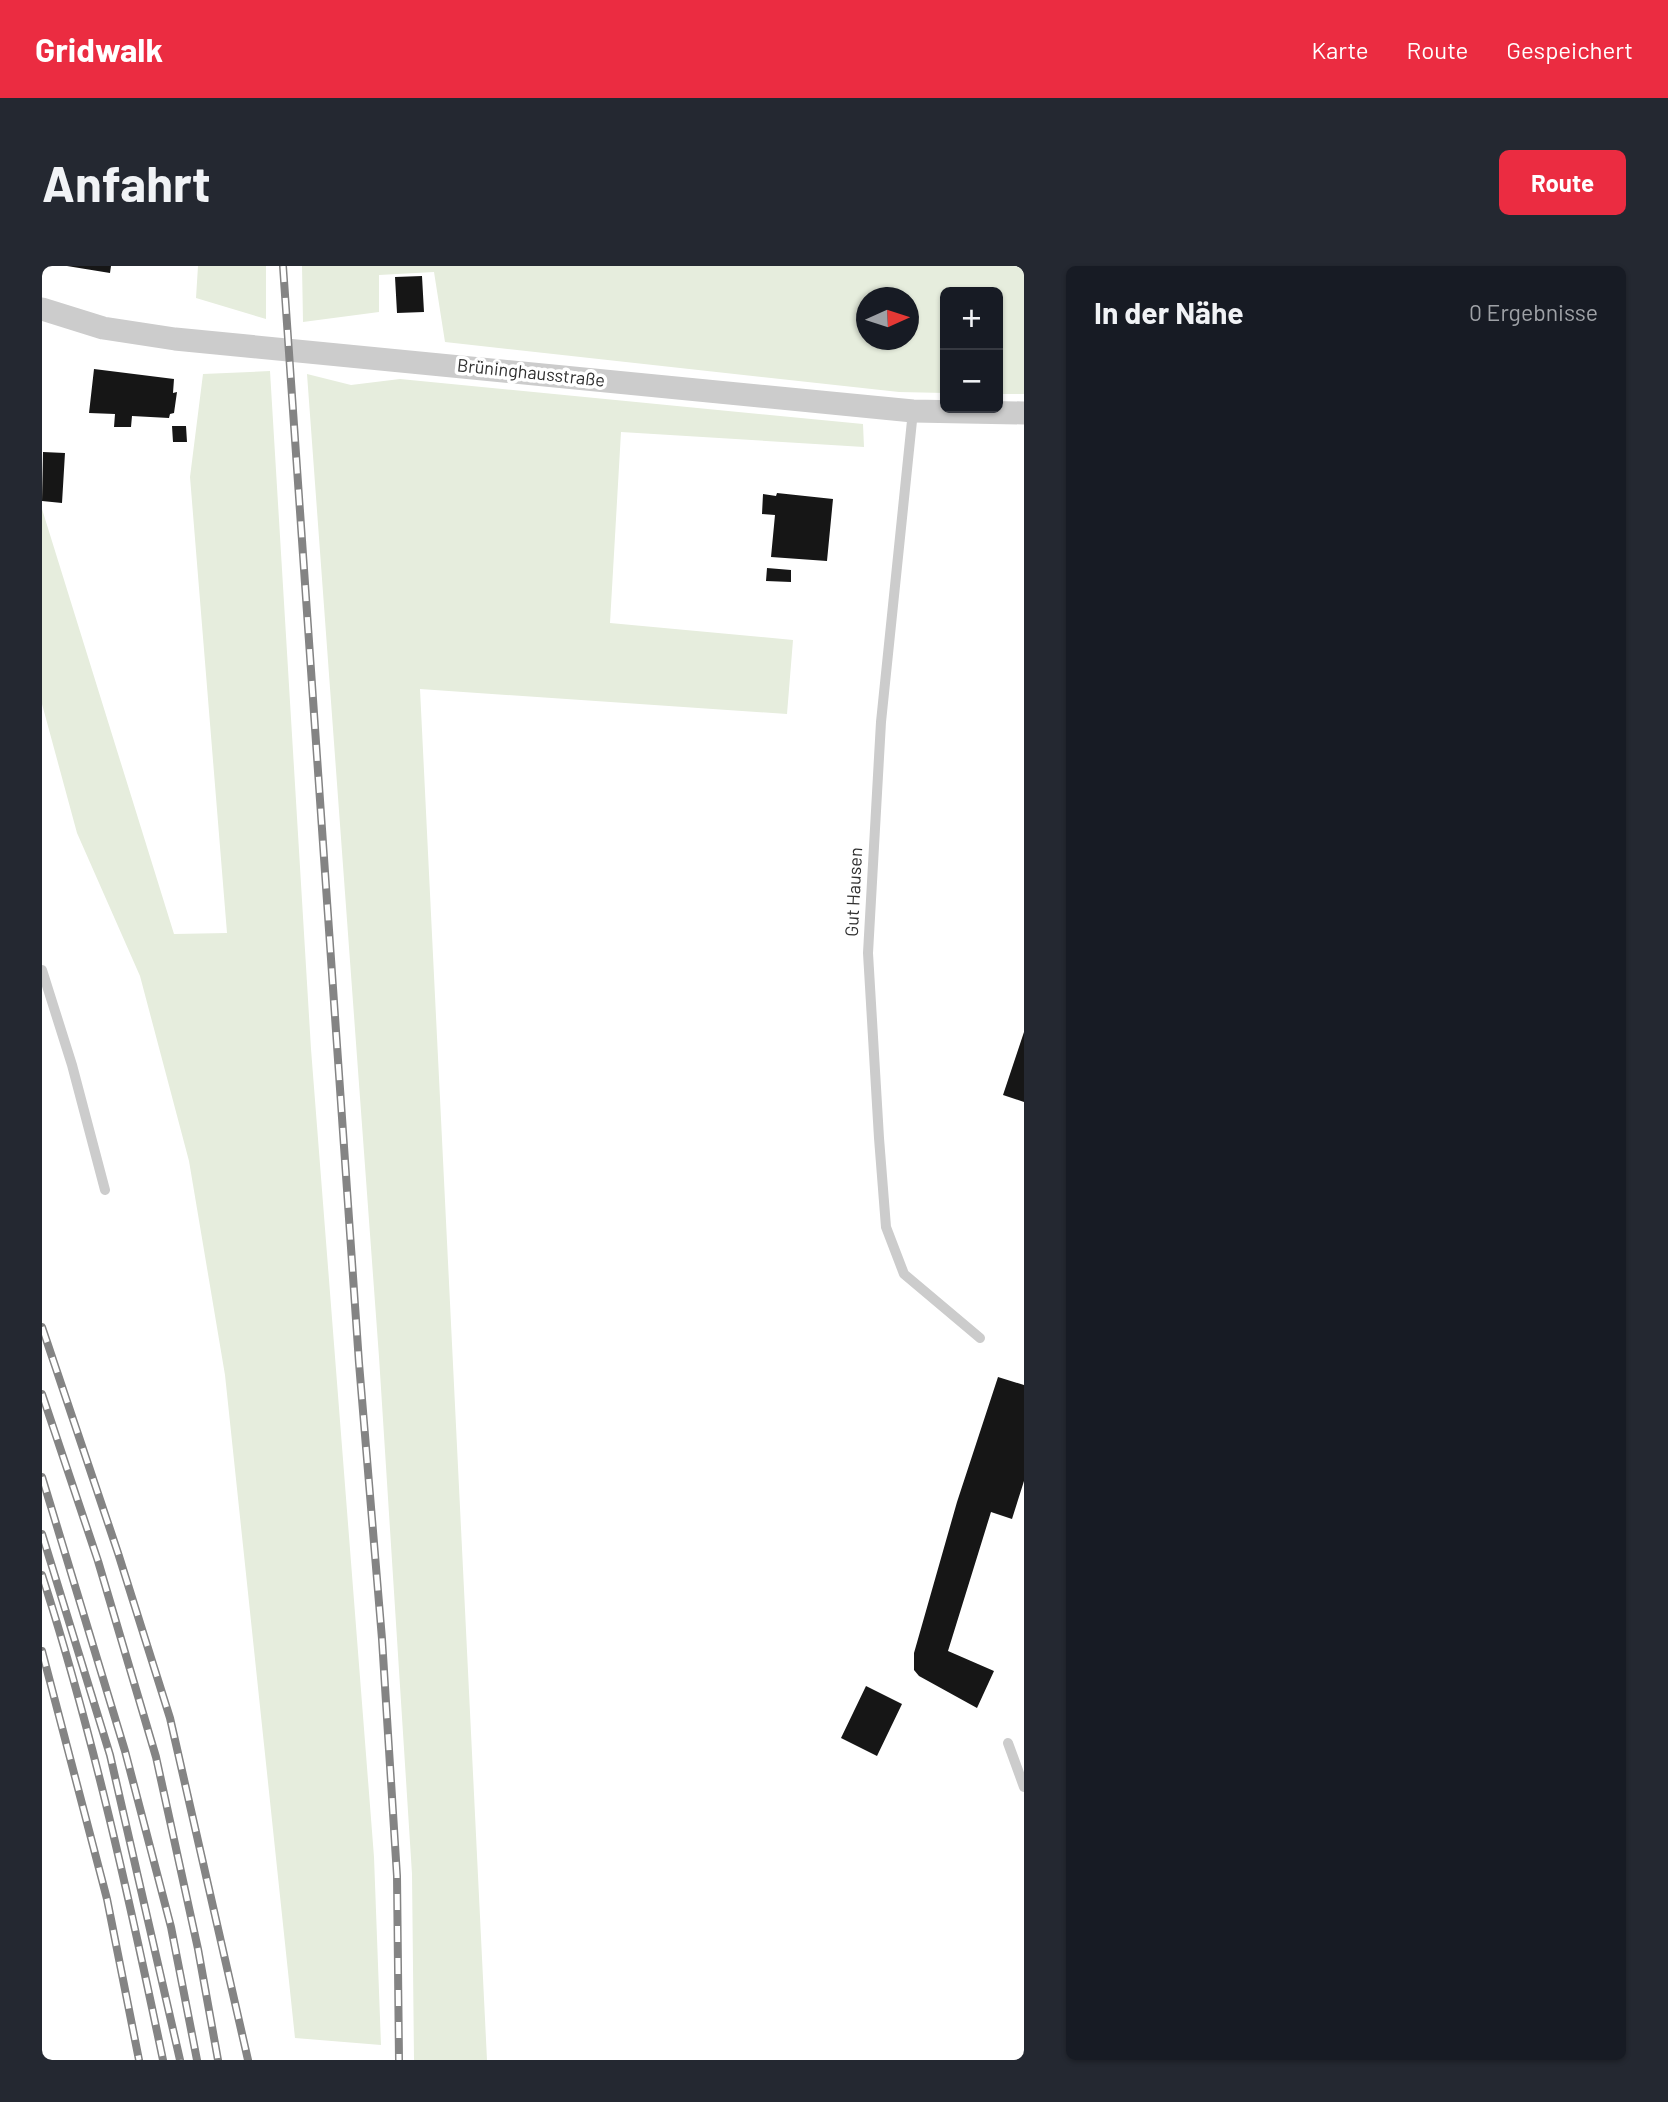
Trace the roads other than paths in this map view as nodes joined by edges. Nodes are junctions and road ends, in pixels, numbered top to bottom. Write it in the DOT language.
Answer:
graph roads {
  1 [pos="42,309"];
  2 [pos="913,411"];
  3 [pos="1024,412"];
  4 [pos="42,970"];
  5 [pos="105,1190"];
  6 [pos="980,1338"];
  7 [pos="1008,1744"];
  8 [pos="1024,1787"];
  1 -- 2 [label="street, Brüninghausstraße"];
  2 -- 3 [label="street, Brüninghausstraße"];
  2 -- 6 [label="lane, Gut Hausen"];
  4 -- 5 [label="lane"];
  7 -- 8 [label="lane"];
}
